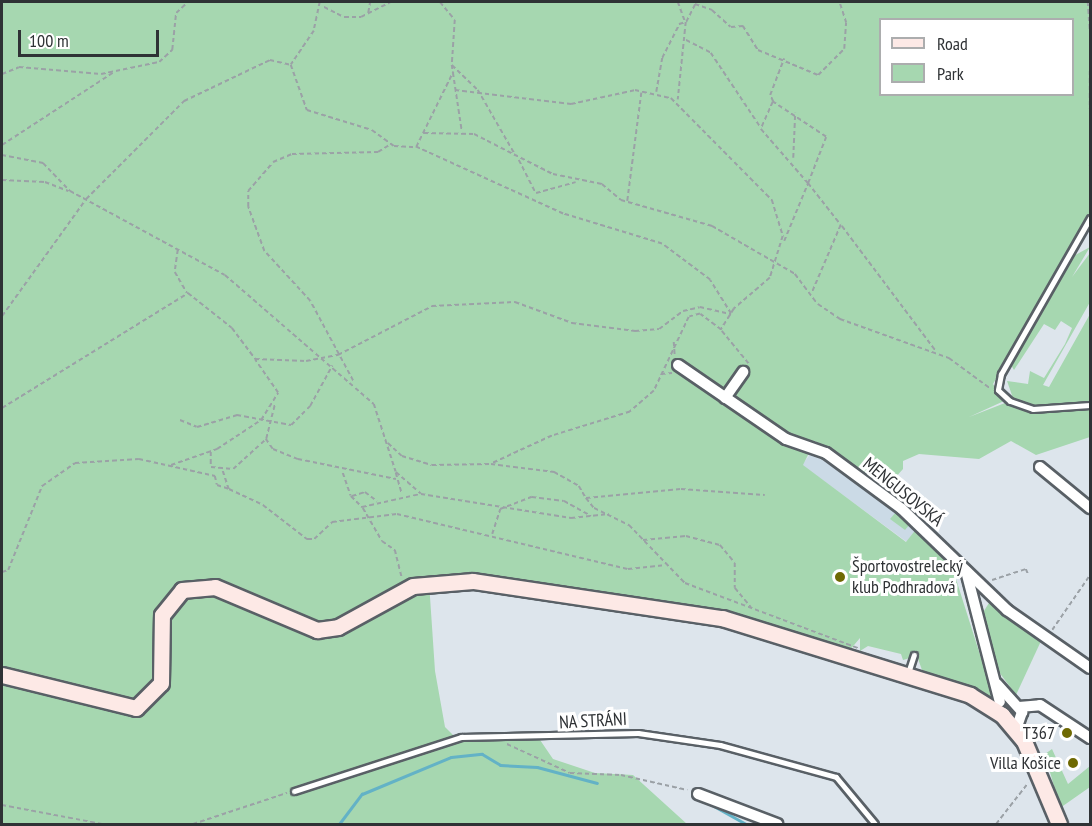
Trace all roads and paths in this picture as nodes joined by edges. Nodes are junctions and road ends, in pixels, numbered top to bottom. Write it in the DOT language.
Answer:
graph roads {
  1 [pos="188,2"];
  2 [pos="320,2"];
  3 [pos="370,2"];
  4 [pos="391,2"];
  5 [pos="440,2"];
  6 [pos="678,2"];
  7 [pos="839,2"];
  8 [pos="1088,2"];
  9 [pos="695,3"];
  10 [pos="323,6"];
  11 [pos="368,14"];
  12 [pos="686,22"];
  13 [pos="1090,31"];
  14 [pos="686,40"];
  15 [pos="784,59"];
  16 [pos="291,65"];
  17 [pos="452,65"];
  18 [pos="116,70"];
  19 [pos="1090,71"];
  20 [pos="453,72"];
  21 [pos="2,74"];
  22 [pos="455,90"];
  23 [pos="478,90"];
  24 [pos="641,91"];
  25 [pos="656,93"];
  26 [pos="678,102"];
  27 [pos="773,102"];
  28 [pos="1090,109"];
  29 [pos="795,113"];
  30 [pos="762,129"];
  31 [pos="462,132"];
  32 [pos="424,133"];
  33 [pos="392,144"];
  34 [pos="2,145"];
  35 [pos="416,147"];
  36 [pos="2,155"];
  37 [pos="517,158"];
  38 [pos="792,159"];
  39 [pos="2,180"];
  40 [pos="577,182"];
  41 [pos="808,183"];
  42 [pos="70,191"];
  43 [pos="86,199"];
  44 [pos="627,202"];
  45 [pos="1090,218"];
  46 [pos="841,225"];
  47 [pos="783,244"];
  48 [pos="178,249"];
  49 [pos="776,266"];
  50 [pos="188,293"];
  51 [pos="812,294"];
  52 [pos="731,314"];
  53 [pos="2,316"];
  54 [pos="721,330"];
  55 [pos="674,342"];
  56 [pos="936,352"];
  57 [pos="338,355"];
  58 [pos="325,358"];
  59 [pos="255,359"];
  60 [pos="332,365"];
  61 [pos="676,367"];
  62 [pos="660,374"];
  63 [pos="742,374"];
  64 [pos="353,382"];
  65 [pos="998,390"];
  66 [pos="725,398"];
  67 [pos="274,402"];
  68 [pos="1090,405"];
  69 [pos="2,408"];
  70 [pos="180,420"];
  71 [pos="261,420"];
  72 [pos="273,424"];
  73 [pos="266,439"];
  74 [pos="386,441"];
  75 [pos="210,451"];
  76 [pos="491,464"];
  77 [pos="169,466"];
  78 [pos="1040,467"];
  79 [pos="223,471"];
  80 [pos="342,472"];
  81 [pos="396,472"];
  82 [pos="396,479"];
  83 [pos="229,489"];
  84 [pos="421,494"];
  85 [pos="402,495"];
  86 [pos="765,495"];
  87 [pos="351,496"];
  88 [pos="586,498"];
  89 [pos="378,502"];
  90 [pos="362,507"];
  91 [pos="1090,508"];
  92 [pos="500,509"];
  93 [pos="609,514"];
  94 [pos="591,516"];
  95 [pos="369,517"];
  96 [pos="491,534"];
  97 [pos="643,540"];
  98 [pos="665,565"];
  99 [pos="966,571"];
  100 [pos="2,572"];
  101 [pos="1028,574"];
  102 [pos="1090,575"];
  103 [pos="980,584"];
  104 [pos="400,591"];
  105 [pos="991,595"];
  106 [pos="751,608"];
  107 [pos="974,613"];
  108 [pos="1046,639"];
  109 [pos="914,655"];
  110 [pos="861,660"];
  111 [pos="1090,668"];
  112 [pos="908,673"];
  113 [pos="2,675"];
  114 [pos="1001,703"];
  115 [pos="1019,723"];
  116 [pos="490,734"];
  117 [pos="1090,738"];
  118 [pos="1031,780"];
  119 [pos="294,791"];
  120 [pos="698,794"];
  121 [pos="2,806"];
  122 [pos="103,825"];
  123 [pos="193,825"];
  124 [pos="777,825"];
  125 [pos="875,825"];
  126 [pos="996,825"];
  127 [pos="1059,825"];
  1 -- 18 [label="path"];
  2 -- 10 [label="path"];
  3 -- 11 [label="path"];
  4 -- 11 [label="path"];
  5 -- 17 [label="path"];
  6 -- 12 [label="path"];
  7 -- 15 [label="path"];
  8 -- 13 [label="path"];
  9 -- 12 [label="path"];
  9 -- 15 [label="path"];
  10 -- 11 [label="path"];
  10 -- 16 [label="path"];
  12 -- 14 [label="path"];
  12 -- 25 [label="path"];
  14 -- 26 [label="path"];
  14 -- 30 [label="path"];
  15 -- 27 [label="path"];
  16 -- 33 [label="path"];
  16 -- 43 [label="path"];
  17 -- 20 [label="path"];
  17 -- 23 [label="path"];
  18 -- 21 [label="path"];
  18 -- 34 [label="path"];
  19 -- 28 [label="path"];
  20 -- 22 [label="path"];
  20 -- 32 [label="path"];
  22 -- 23 [label="path"];
  22 -- 31 [label="path"];
  23 -- 24 [label="path"];
  23 -- 37 [label="path"];
  24 -- 25 [label="path"];
  24 -- 44 [label="path"];
  25 -- 26 [label="path"];
  26 -- 47 [label="path"];
  27 -- 29 [label="path"];
  27 -- 30 [label="path"];
  29 -- 38 [label="path"];
  29 -- 41 [label="path"];
  30 -- 38 [label="path"];
  31 -- 32 [label="path"];
  31 -- 37 [label="path"];
  32 -- 35 [label="path"];
  33 -- 35 [label="path"];
  33 -- 57 [label="path"];
  35 -- 52 [label="path"];
  36 -- 42 [label="path"];
  37 -- 40 [label="path"];
  37 -- 40 [label="path"];
  38 -- 41 [label="path"];
  39 -- 42 [label="path"];
  40 -- 44 [label="path"];
  41 -- 46 [label="path"];
  41 -- 47 [label="path"];
  42 -- 43 [label="path"];
  43 -- 48 [label="path"];
  43 -- 53 [label="path"];
  44 -- 49 [label="path"];
  45 -- 65 [label="lane"];
  46 -- 51 [label="path"];
  46 -- 56 [label="path"];
  47 -- 49 [label="path"];
  48 -- 50 [label="path"];
  48 -- 58 [label="path"];
  49 -- 51 [label="path"];
  49 -- 52 [label="path"];
  50 -- 59 [label="path"];
  50 -- 69 [label="path"];
  51 -- 56 [label="path"];
  52 -- 54 [label="path"];
  52 -- 57 [label="path"];
  54 -- 55 [label="path"];
  54 -- 63 [label="path"];
  55 -- 61 [label="path"];
  55 -- 62 [label="path"];
  56 -- 65 [label="path"];
  57 -- 58 [label="path"];
  57 -- 64 [label="path"];
  58 -- 59 [label="path"];
  58 -- 60 [label="path"];
  59 -- 67 [label="path"];
  60 -- 64 [label="path"];
  60 -- 72 [label="path"];
  61 -- 62 [label="path"];
  61 -- 66 [label="street, MENGUSOVSKÁ"];
  62 -- 76 [label="path"];
  63 -- 66 [label="street"];
  64 -- 74 [label="path"];
  65 -- 68 [label="lane"];
  66 -- 99 [label="street, MENGUSOVSKÁ"];
  67 -- 71 [label="path"];
  67 -- 72 [label="path"];
  70 -- 71 [label="path"];
  71 -- 72 [label="path"];
  71 -- 75 [label="path"];
  72 -- 73 [label="path"];
  73 -- 79 [label="path"];
  73 -- 80 [label="path"];
  74 -- 76 [label="path"];
  74 -- 81 [label="path"];
  75 -- 77 [label="path"];
  75 -- 79 [label="path"];
  76 -- 88 [label="path"];
  77 -- 83 [label="path"];
  77 -- 100 [label="path"];
  78 -- 91 [label="street"];
  79 -- 83 [label="path"];
  80 -- 82 [label="path"];
  80 -- 87 [label="path"];
  81 -- 82 [label="path"];
  81 -- 84 [label="path"];
  82 -- 85 [label="path"];
  83 -- 95 [label="path"];
  84 -- 85 [label="path"];
  84 -- 92 [label="path"];
  85 -- 89 [label="path"];
  86 -- 88 [label="path"];
  87 -- 89 [label="path"];
  87 -- 90 [label="path"];
  88 -- 93 [label="path"];
  89 -- 90 [label="path"];
  90 -- 95 [label="path"];
  92 -- 94 [label="path"];
  92 -- 94 [label="path"];
  92 -- 96 [label="path"];
  93 -- 94 [label="path"];
  93 -- 97 [label="path"];
  95 -- 96 [label="path"];
  95 -- 104 [label="path"];
  96 -- 98 [label="path"];
  97 -- 98 [label="path"];
  97 -- 106 [label="path"];
  98 -- 106 [label="path"];
  99 -- 103 [label="street, MENGUSOVSKÁ"];
  99 -- 107 [label="street"];
  101 -- 103 [label="path"];
  102 -- 108 [label="path"];
  103 -- 105 [label="street, MENGUSOVSKÁ"];
  104 -- 110 [label="street"];
  104 -- 113 [label="street"];
  105 -- 107 [label="street"];
  105 -- 108 [label="street, MENGUSOVSKÁ"];
  106 -- 110 [label="path"];
  107 -- 114 [label="street"];
  108 -- 111 [label="street, MENGUSOVSKÁ"];
  109 -- 112 [label="lane"];
  110 -- 112 [label="street"];
  112 -- 114 [label="street"];
  114 -- 115 [label="street"];
  114 -- 115 [label="street"];
  115 -- 117 [label="street"];
  115 -- 127 [label="street"];
  116 -- 119 [label="lane, NA STRÁNI"];
  116 -- 120 [label="path"];
  116 -- 125 [label="lane, NA STRÁNI"];
  118 -- 126 [label="path"];
  119 -- 123 [label="path"];
  120 -- 124 [label="street"];
  121 -- 122 [label="path"];
}
